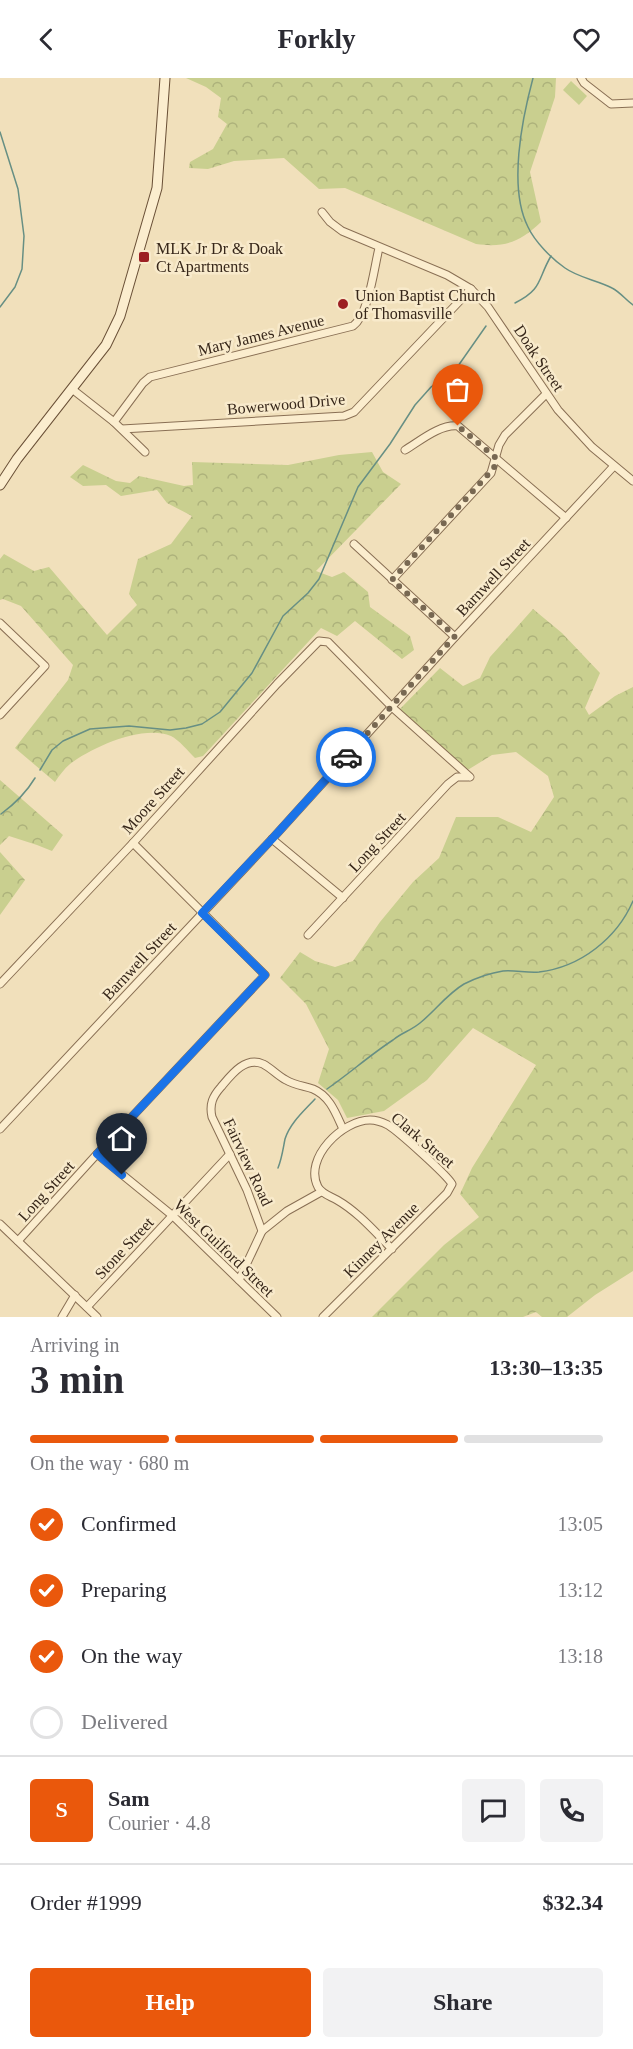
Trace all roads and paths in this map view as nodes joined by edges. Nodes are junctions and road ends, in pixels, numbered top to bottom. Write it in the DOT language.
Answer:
graph roads {
  1 [pos="165,78"];
  2 [pos="581,78"];
  3 [pos="633,103"];
  4 [pos="322,212"];
  5 [pos="379,248"];
  6 [pos="471,289"];
  7 [pos="72,388"];
  8 [pos="546,394"];
  9 [pos="114,422"];
  10 [pos="122,429"];
  11 [pos="405,450"];
  12 [pos="145,452"];
  13 [pos="496,458"];
  14 [pos="614,466"];
  15 [pos="633,481"];
  16 [pos="0,485"];
  17 [pos="566,518"];
  18 [pos="354,544"];
  19 [pos="392,580"];
  20 [pos="0,623"];
  21 [pos="455,636"];
  22 [pos="392,706"];
  23 [pos="0,716"];
  24 [pos="272,839"];
  25 [pos="133,843"];
  26 [pos="343,897"];
  27 [pos="202,913"];
  28 [pos="308,935"];
  29 [pos="0,984"];
  30 [pos="0,1128"];
  31 [pos="343,1129"];
  32 [pos="97,1154"];
  33 [pos="230,1154"];
  34 [pos="451,1181"];
  35 [pos="321,1192"];
  36 [pos="173,1216"];
  37 [pos="0,1224"];
  38 [pos="262,1231"];
  39 [pos="18,1241"];
  40 [pos="392,1249"];
  41 [pos="239,1280"];
  42 [pos="75,1295"];
  43 [pos="87,1307"];
  44 [pos="62,1317"];
  45 [pos="97,1317"];
  46 [pos="277,1317"];
  47 [pos="323,1317"];
  1 -- 7 [label="street"];
  2 -- 3 [label="street"];
  4 -- 5 [label="street, Doak Street"];
  5 -- 6 [label="street, Doak Street"];
  5 -- 9 [label="street, Mary James Avenue"];
  6 -- 8 [label="street, Doak Street"];
  6 -- 10 [label="street, Bowerwood Drive"];
  7 -- 9 [label="street"];
  7 -- 16 [label="street"];
  8 -- 13 [label="street"];
  8 -- 14 [label="street, Doak Street"];
  9 -- 10 [label="street"];
  10 -- 12 [label="street"];
  11 -- 13 [label="street"];
  13 -- 17 [label="street"];
  13 -- 19 [label="street"];
  14 -- 15 [label="street, Doak Street"];
  14 -- 17 [label="street, Barnwell Street"];
  17 -- 21 [label="street, Barnwell Street"];
  18 -- 19 [label="street"];
  19 -- 21 [label="street"];
  20 -- 23 [label="street"];
  21 -- 22 [label="street, Barnwell Street"];
  22 -- 24 [label="street, Barnwell Street"];
  22 -- 25 [label="street, Moore Street"];
  22 -- 26 [label="street, Long Street"];
  24 -- 26 [label="street"];
  24 -- 27 [label="street, Barnwell Street"];
  25 -- 27 [label="street"];
  25 -- 29 [label="street, Moore Street"];
  26 -- 28 [label="street, Long Street"];
  27 -- 30 [label="street, Barnwell Street"];
  27 -- 32 [label="street, Long Street"];
  31 -- 33 [label="street, Fairview Road"];
  31 -- 34 [label="street, Clark Street"];
  31 -- 35 [label="street"];
  32 -- 36 [label="street, West Guilford Street"];
  32 -- 39 [label="street, Long Street"];
  33 -- 36 [label="street, Stone Street"];
  33 -- 38 [label="street, Fairview Road"];
  34 -- 40 [label="street, Kinney Avenue"];
  35 -- 38 [label="street"];
  35 -- 40 [label="street"];
  36 -- 41 [label="street, West Guilford Street"];
  36 -- 43 [label="street, Stone Street"];
  37 -- 39 [label="street"];
  38 -- 41 [label="street"];
  39 -- 42 [label="street"];
  40 -- 47 [label="street, Kinney Avenue"];
  41 -- 46 [label="street, West Guilford Street"];
  42 -- 43 [label="street"];
  42 -- 44 [label="street"];
  43 -- 45 [label="street"];
}
